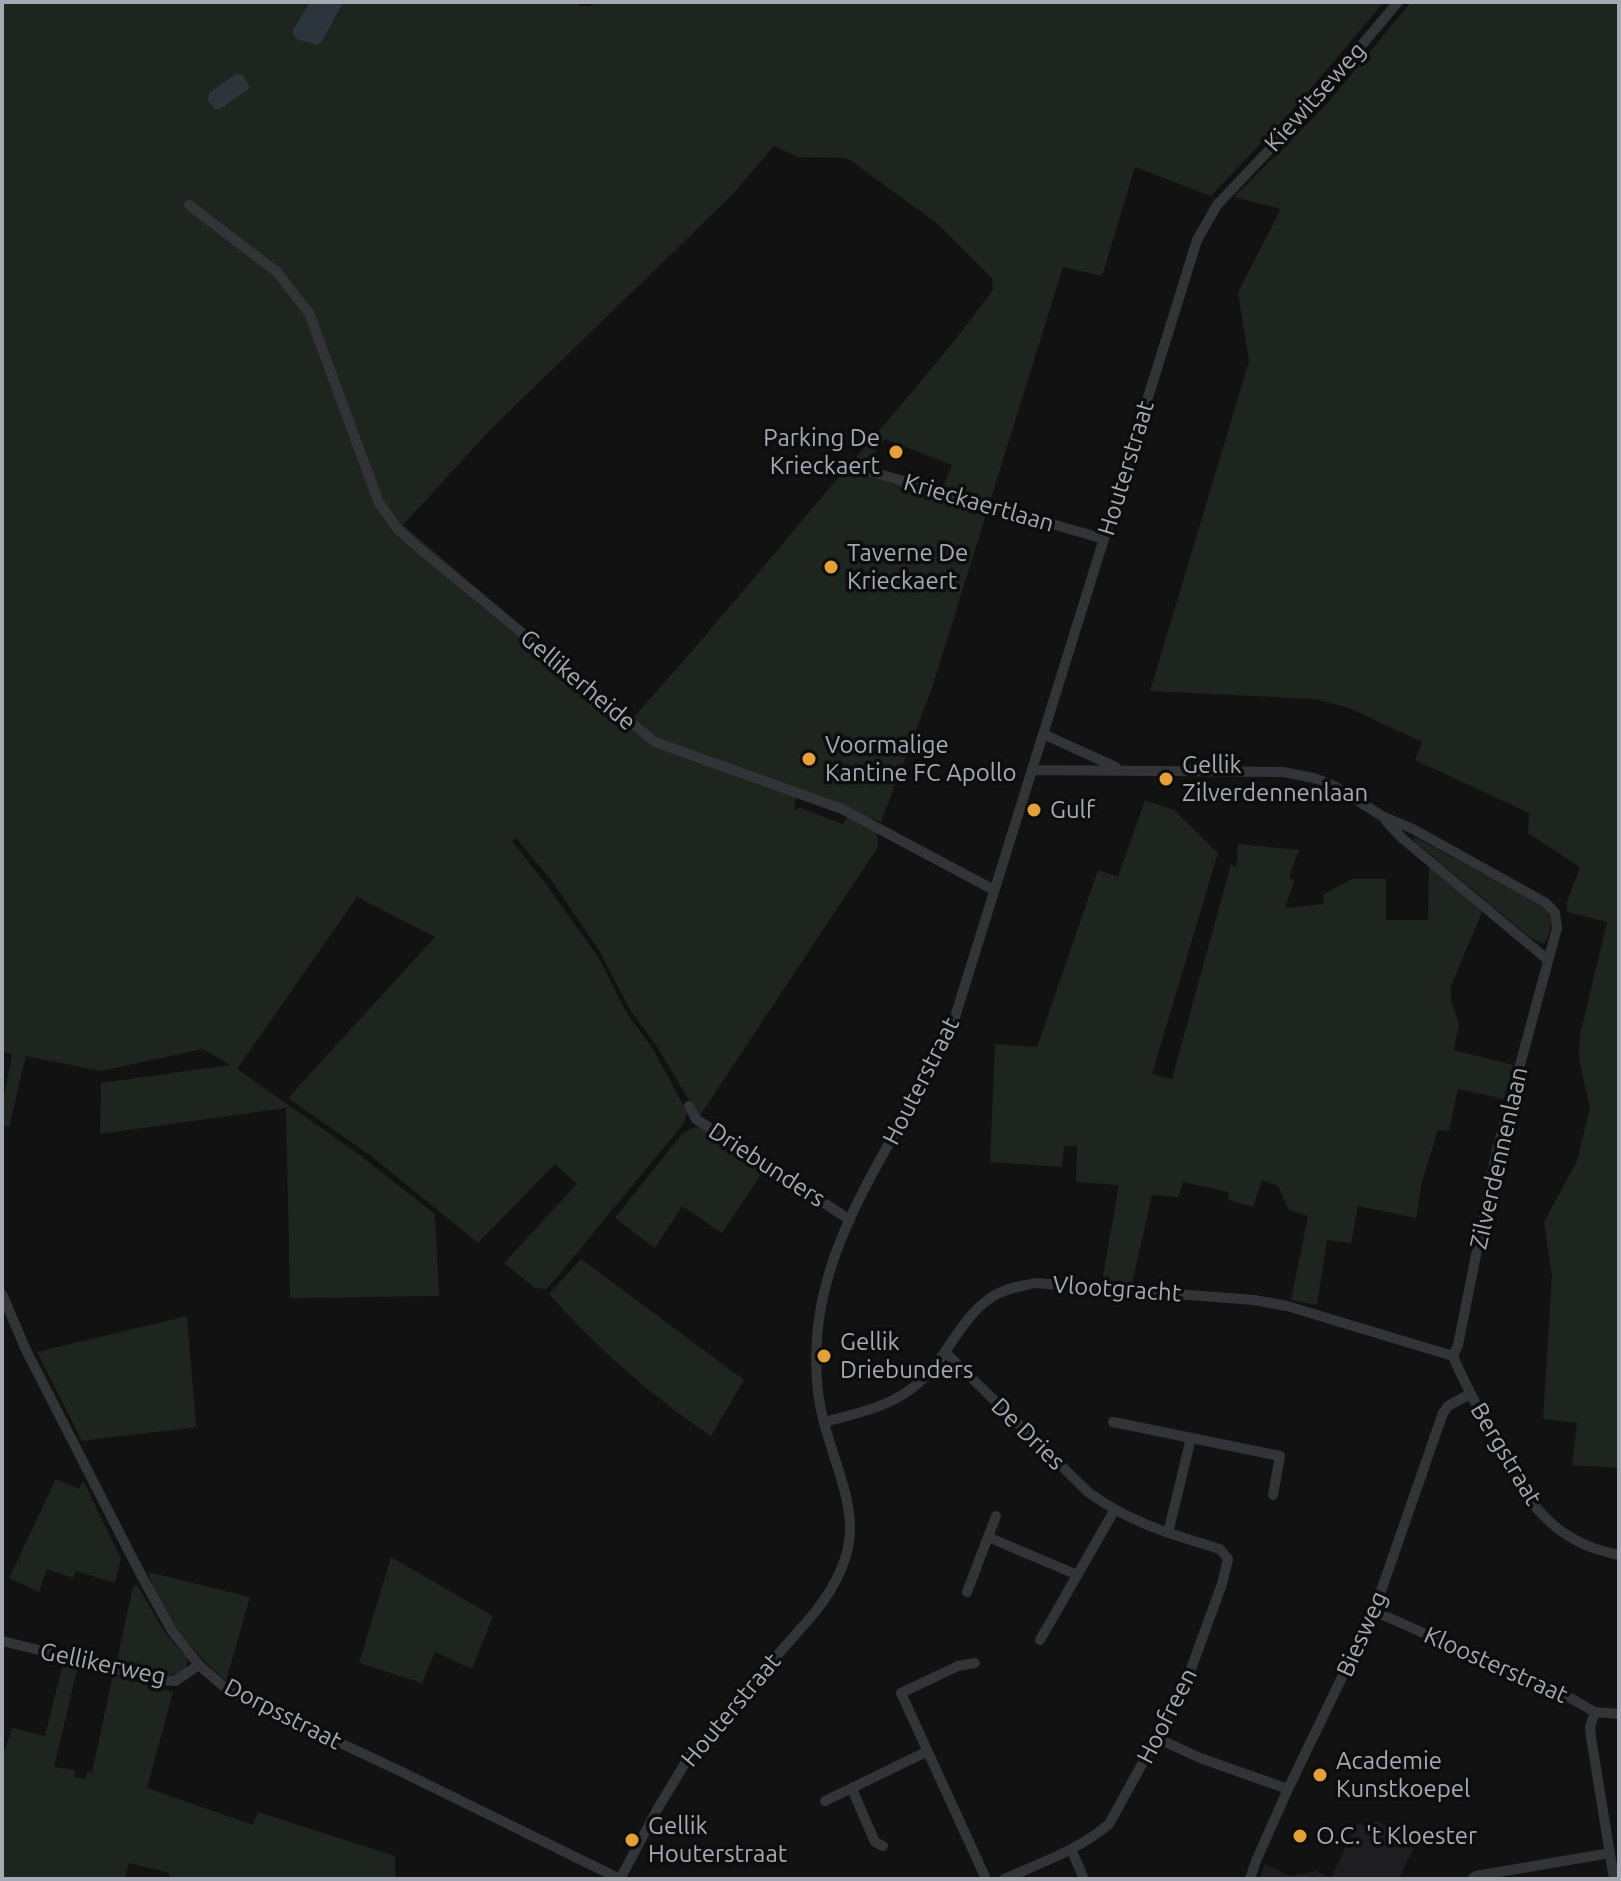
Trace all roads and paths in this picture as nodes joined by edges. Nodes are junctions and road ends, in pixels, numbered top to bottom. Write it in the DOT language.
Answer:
graph roads {
  1 [pos="1398,2"];
  2 [pos="1230,189"];
  3 [pos="189,205"];
  4 [pos="855,467"];
  5 [pos="1104,539"];
  6 [pos="1043,734"];
  7 [pos="1032,770"];
  8 [pos="1122,770"];
  9 [pos="1382,816"];
  10 [pos="994,890"];
  11 [pos="1548,960"];
  12 [pos="689,1106"];
  13 [pos="850,1220"];
  14 [pos="2,1294"];
  15 [pos="946,1353"];
  16 [pos="1453,1356"];
  17 [pos="1470,1394"];
  18 [pos="824,1422"];
  19 [pos="1113,1422"];
  20 [pos="1191,1438"];
  21 [pos="1273,1495"];
  22 [pos="1114,1511"];
  23 [pos="996,1516"];
  24 [pos="1168,1533"];
  25 [pos="988,1537"];
  26 [pos="1619,1555"];
  27 [pos="1228,1559"];
  28 [pos="1075,1574"];
  29 [pos="967,1592"];
  30 [pos="1374,1611"];
  31 [pos="1040,1640"];
  32 [pos="2,1641"];
  33 [pos="975,1663"];
  34 [pos="199,1665"];
  35 [pos="1595,1712"];
  36 [pos="1619,1714"];
  37 [pos="1157,1738"];
  38 [pos="926,1752"];
  39 [pos="852,1789"];
  40 [pos="1288,1789"];
  41 [pos="825,1801"];
  42 [pos="883,1846"];
  43 [pos="1071,1849"];
  44 [pos="1610,1853"];
  45 [pos="620,1879"];
  46 [pos="986,1879"];
  47 [pos="1004,1879"];
  48 [pos="1084,1879"];
  49 [pos="1250,1879"];
  50 [pos="1472,1879"];
  51 [pos="1614,1879"];
  1 -- 2 [label="street, Kiewitseweg"];
  2 -- 5 [label="street, Houterstraat"];
  3 -- 10 [label="street, Gellikerheide"];
  4 -- 5 [label="street, Krieckaertlaan"];
  5 -- 6 [label="street, Houterstraat"];
  6 -- 7 [label="street, Houterstraat"];
  6 -- 8 [label="street, Zilverdennenlaan"];
  7 -- 8 [label="street, Zilverdennenlaan"];
  7 -- 10 [label="street, Houterstraat"];
  8 -- 9 [label="street, Zilverdennenlaan"];
  9 -- 11 [label="street, Zilverdennenlaan"];
  9 -- 11 [label="street, Zilverdennenlaan"];
  10 -- 13 [label="street, Houterstraat"];
  11 -- 16 [label="street, Zilverdennenlaan"];
  12 -- 13 [label="street, Driebunders"];
  13 -- 18 [label="street, Houterstraat"];
  14 -- 34 [label="street, Dorpsstraat"];
  15 -- 16 [label="street, Vlootgracht"];
  15 -- 18 [label="street, Vlootgracht"];
  15 -- 22 [label="street, De Dries"];
  16 -- 17 [label="street, Bergstraat"];
  17 -- 26 [label="street, Bergstraat"];
  17 -- 30 [label="street, Biesweg"];
  18 -- 45 [label="street, Houterstraat"];
  19 -- 20 [label="street"];
  20 -- 21 [label="street"];
  20 -- 24 [label="street"];
  22 -- 24 [label="street, De Dries"];
  22 -- 28 [label="street"];
  23 -- 25 [label="street"];
  24 -- 27 [label="street, De Dries"];
  25 -- 28 [label="street"];
  25 -- 29 [label="street"];
  27 -- 37 [label="street, Hoofreen"];
  28 -- 31 [label="street"];
  30 -- 35 [label="street, Kloosterstraat"];
  30 -- 40 [label="street, Biesweg"];
  32 -- 34 [label="street, Gellikerweg"];
  33 -- 38 [label="street"];
  34 -- 45 [label="street, Dorpsstraat"];
  35 -- 36 [label="street, Kloosterstraat"];
  35 -- 44 [label="street"];
  37 -- 40 [label="street"];
  37 -- 43 [label="street, Hoofreen"];
  38 -- 39 [label="street"];
  38 -- 46 [label="street"];
  39 -- 41 [label="street"];
  39 -- 42 [label="street"];
  40 -- 49 [label="street, Biesweg"];
  43 -- 47 [label="street, Hoofreen"];
  43 -- 48 [label="street"];
  44 -- 50 [label="street"];
  44 -- 51 [label="street"];
}
